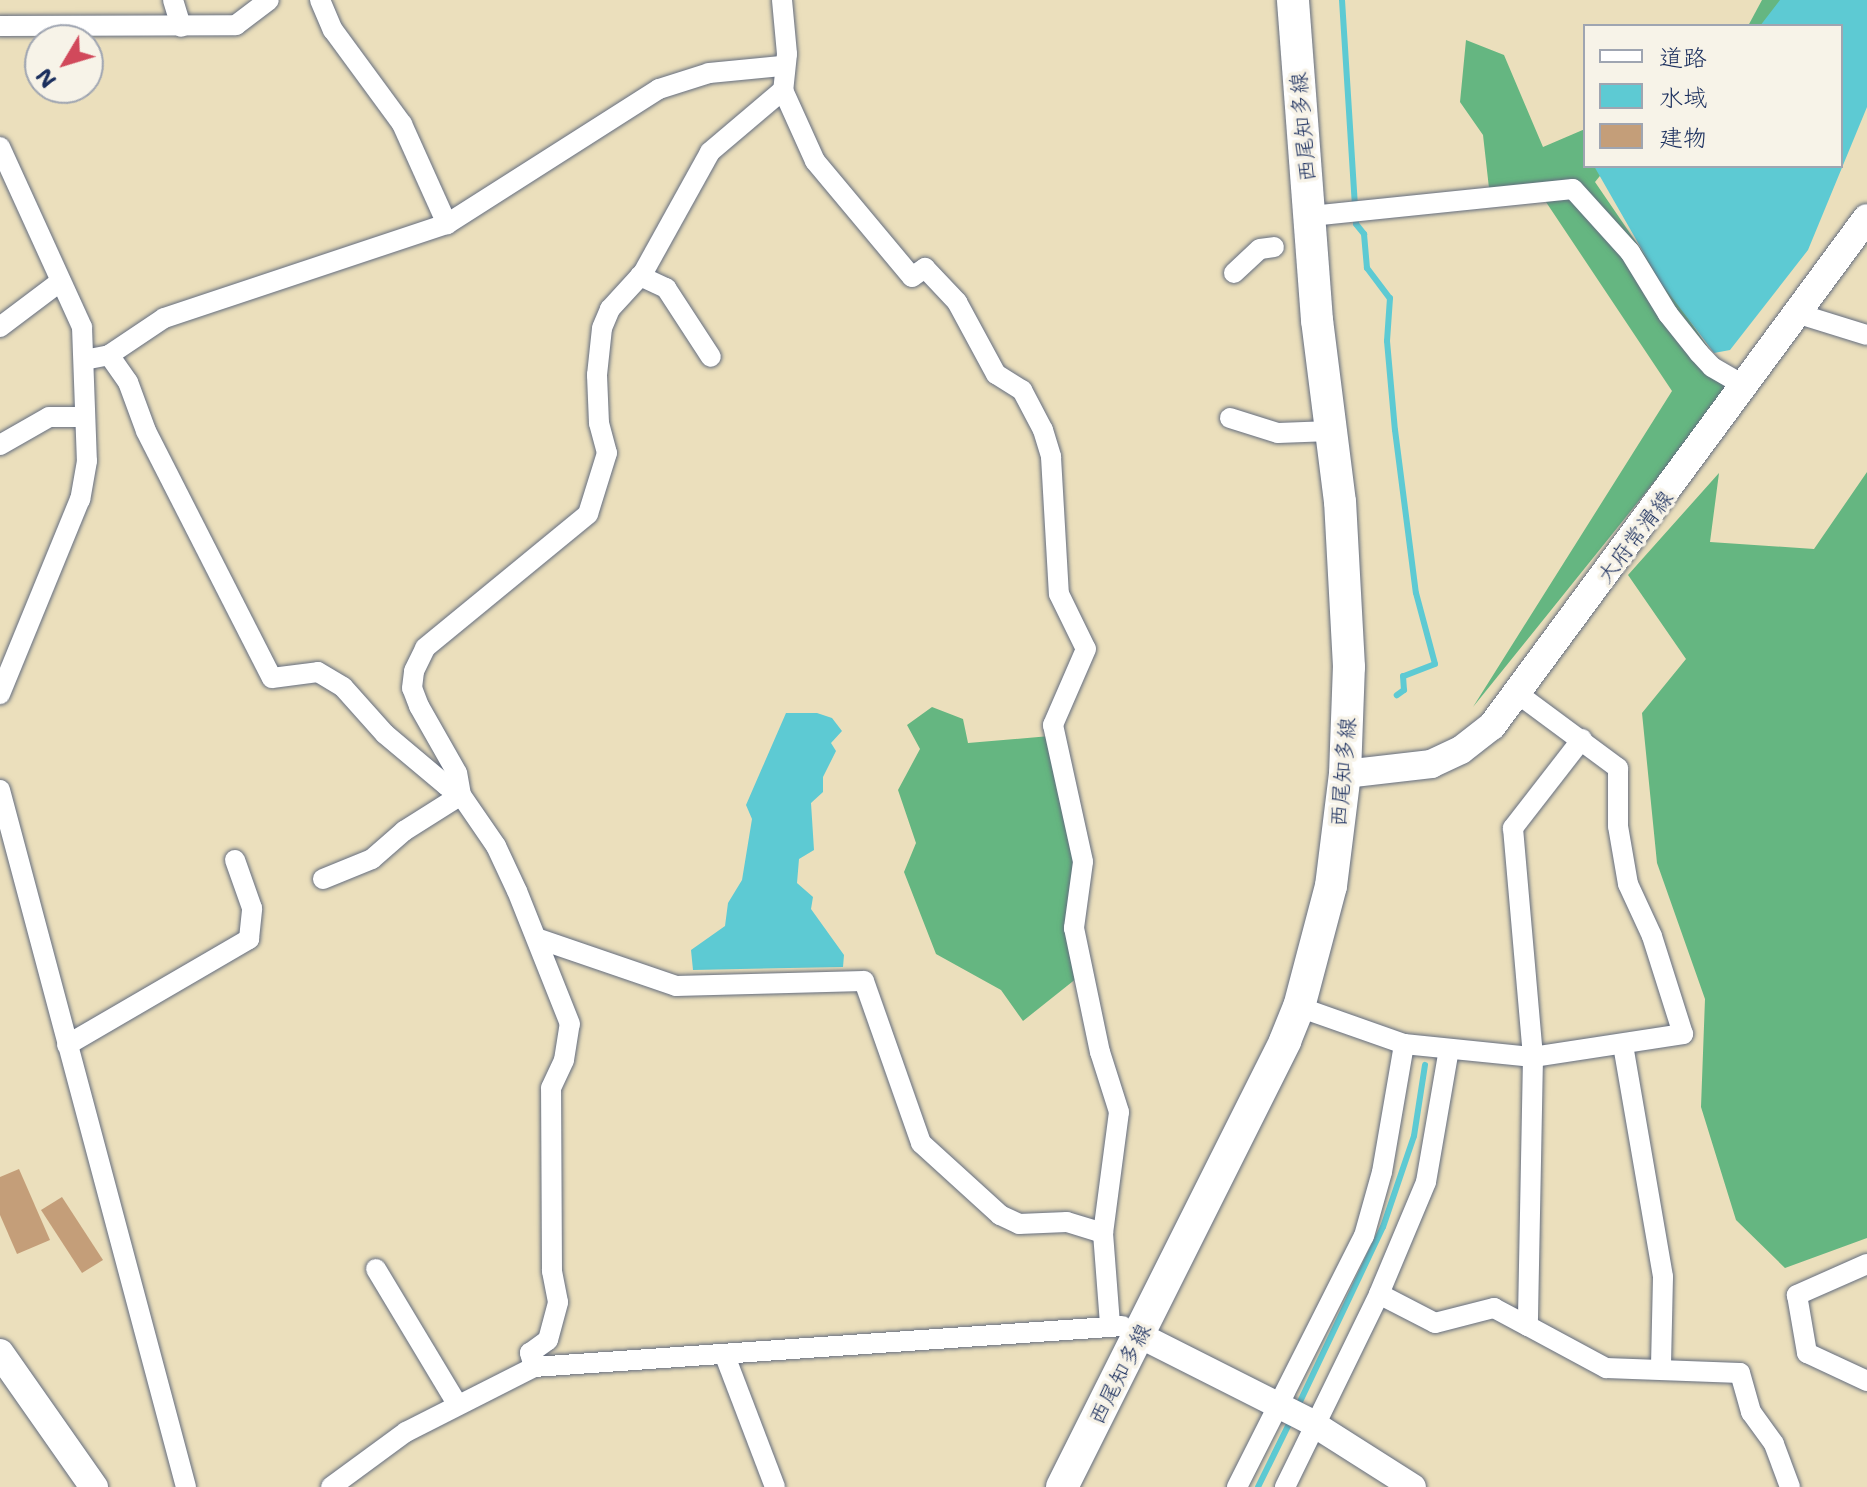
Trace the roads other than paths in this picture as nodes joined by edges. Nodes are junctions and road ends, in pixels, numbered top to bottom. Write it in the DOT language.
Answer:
graph roads {
  1 [pos="173,0"];
  2 [pos="269,0"];
  3 [pos="320,0"];
  4 [pos="782,0"];
  5 [pos="1293,0"];
  6 [pos="0,26"];
  7 [pos="181,27"];
  8 [pos="782,66"];
  9 [pos="783,90"];
  10 [pos="0,147"];
  11 [pos="1311,216"];
  12 [pos="1867,218"];
  13 [pos="447,224"];
  14 [pos="1274,247"];
  15 [pos="1234,273"];
  16 [pos="640,276"];
  17 [pos="61,281"];
  18 [pos="1799,314"];
  19 [pos="0,327"];
  20 [pos="1867,335"];
  21 [pos="109,355"];
  22 [pos="711,357"];
  23 [pos="84,360"];
  24 [pos="1746,387"];
  25 [pos="83,417"];
  26 [pos="1230,418"];
  27 [pos="1331,431"];
  28 [pos="0,445"];
  29 [pos="0,694"];
  30 [pos="1518,694"];
  31 [pos="1582,739"];
  32 [pos="1345,774"];
  33 [pos="0,790"];
  34 [pos="459,791"];
  35 [pos="235,860"];
  36 [pos="323,879"];
  37 [pos="539,939"];
  38 [pos="1299,1007"];
  39 [pos="67,1045"];
  40 [pos="1408,1045"];
  41 [pos="1623,1045"];
  42 [pos="1444,1048"];
  43 [pos="1533,1057"];
  44 [pos="1103,1233"];
  45 [pos="1867,1264"];
  46 [pos="376,1269"];
  47 [pos="1379,1294"];
  48 [pos="1528,1326"];
  49 [pos="1125,1330"];
  50 [pos="0,1353"];
  51 [pos="725,1356"];
  52 [pos="534,1367"];
  53 [pos="1661,1368"];
  54 [pos="1867,1381"];
  55 [pos="457,1404"];
  56 [pos="1280,1407"];
  57 [pos="1312,1423"];
  58 [pos="94,1487"];
  59 [pos="186,1487"];
  60 [pos="331,1487"];
  61 [pos="775,1487"];
  62 [pos="1062,1487"];
  63 [pos="1237,1487"];
  64 [pos="1285,1487"];
  65 [pos="1413,1487"];
  66 [pos="1790,1487"];
  1 -- 7 [label="street"];
  2 -- 7 [label="street"];
  3 -- 13 [label="street"];
  4 -- 8 [label="street"];
  5 -- 11 [label="main road, 西尾知多線"];
  6 -- 7 [label="street"];
  8 -- 9 [label="street"];
  8 -- 13 [label="street"];
  9 -- 16 [label="street"];
  9 -- 44 [label="street"];
  10 -- 17 [label="street"];
  11 -- 24 [label="street"];
  11 -- 27 [label="main road, 西尾知多線"];
  12 -- 18 [label="main road, 大府常滑線"];
  13 -- 21 [label="street"];
  14 -- 15 [label="street"];
  16 -- 22 [label="street"];
  16 -- 34 [label="street"];
  17 -- 19 [label="street"];
  17 -- 23 [label="street"];
  18 -- 20 [label="street"];
  18 -- 24 [label="main road, 大府常滑線"];
  21 -- 23 [label="street"];
  21 -- 34 [label="street"];
  23 -- 25 [label="street"];
  24 -- 30 [label="main road, 大府常滑線"];
  25 -- 28 [label="street"];
  25 -- 29 [label="street"];
  26 -- 27 [label="street"];
  27 -- 32 [label="main road, 西尾知多線"];
  30 -- 31 [label="street"];
  30 -- 32 [label="main road, 大府常滑線"];
  31 -- 41 [label="street"];
  31 -- 43 [label="street"];
  32 -- 38 [label="main road, 西尾知多線"];
  33 -- 39 [label="street"];
  34 -- 36 [label="street"];
  34 -- 37 [label="street"];
  35 -- 39 [label="street"];
  37 -- 44 [label="street"];
  37 -- 52 [label="street"];
  38 -- 40 [label="street"];
  38 -- 49 [label="main road, 西尾知多線"];
  39 -- 59 [label="street"];
  40 -- 42 [label="street"];
  40 -- 56 [label="street"];
  41 -- 43 [label="street"];
  41 -- 53 [label="street"];
  42 -- 43 [label="street"];
  42 -- 47 [label="street"];
  43 -- 48 [label="street"];
  44 -- 49 [label="street"];
  45 -- 54 [label="street"];
  46 -- 55 [label="street"];
  47 -- 48 [label="street"];
  47 -- 57 [label="street"];
  48 -- 53 [label="street"];
  49 -- 51 [label="street"];
  49 -- 56 [label="street"];
  49 -- 62 [label="main road, 西尾知多線"];
  50 -- 58 [label="main road"];
  51 -- 52 [label="street"];
  51 -- 61 [label="street"];
  52 -- 55 [label="street"];
  53 -- 66 [label="street"];
  55 -- 60 [label="street"];
  56 -- 57 [label="street"];
  56 -- 63 [label="street"];
  57 -- 64 [label="street"];
  57 -- 65 [label="street"];
}
